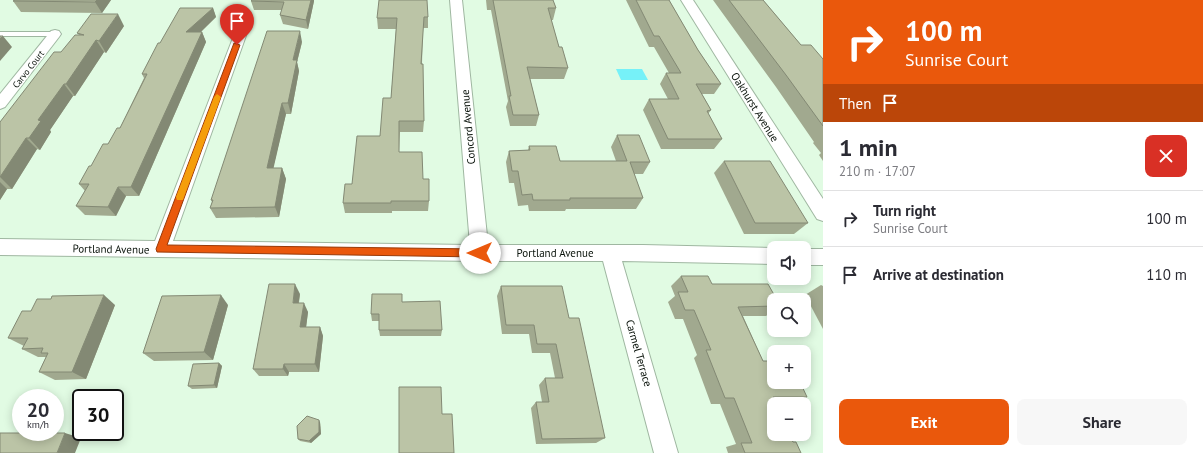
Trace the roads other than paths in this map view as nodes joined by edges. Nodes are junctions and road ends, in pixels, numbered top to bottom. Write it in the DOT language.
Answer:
graph roads {
  1 [pos="456,0"];
  2 [pos="687,0"];
  3 [pos="242,30"];
  4 [pos="0,34"];
  5 [pos="55,34"];
  6 [pos="0,104"];
  7 [pos="823,214"];
  8 [pos="0,247"];
  9 [pos="161,249"];
  10 [pos="480,253"];
  11 [pos="611,254"];
  12 [pos="767,256"];
  13 [pos="811,257"];
  14 [pos="823,257"];
  15 [pos="666,453"];
  1 -- 10 [label="street, Concord Avenue"];
  2 -- 7 [label="street, Oakhurst Avenue"];
  3 -- 9 [label="street"];
  4 -- 5 [label="lane"];
  5 -- 6 [label="street, Carvo Court"];
  8 -- 9 [label="street, Portland Avenue"];
  9 -- 10 [label="street, Portland Avenue"];
  10 -- 11 [label="street, Portland Avenue"];
  11 -- 12 [label="street, Portland Avenue"];
  11 -- 15 [label="street, Carmel Terrace"];
  13 -- 14 [label="street"];
}
